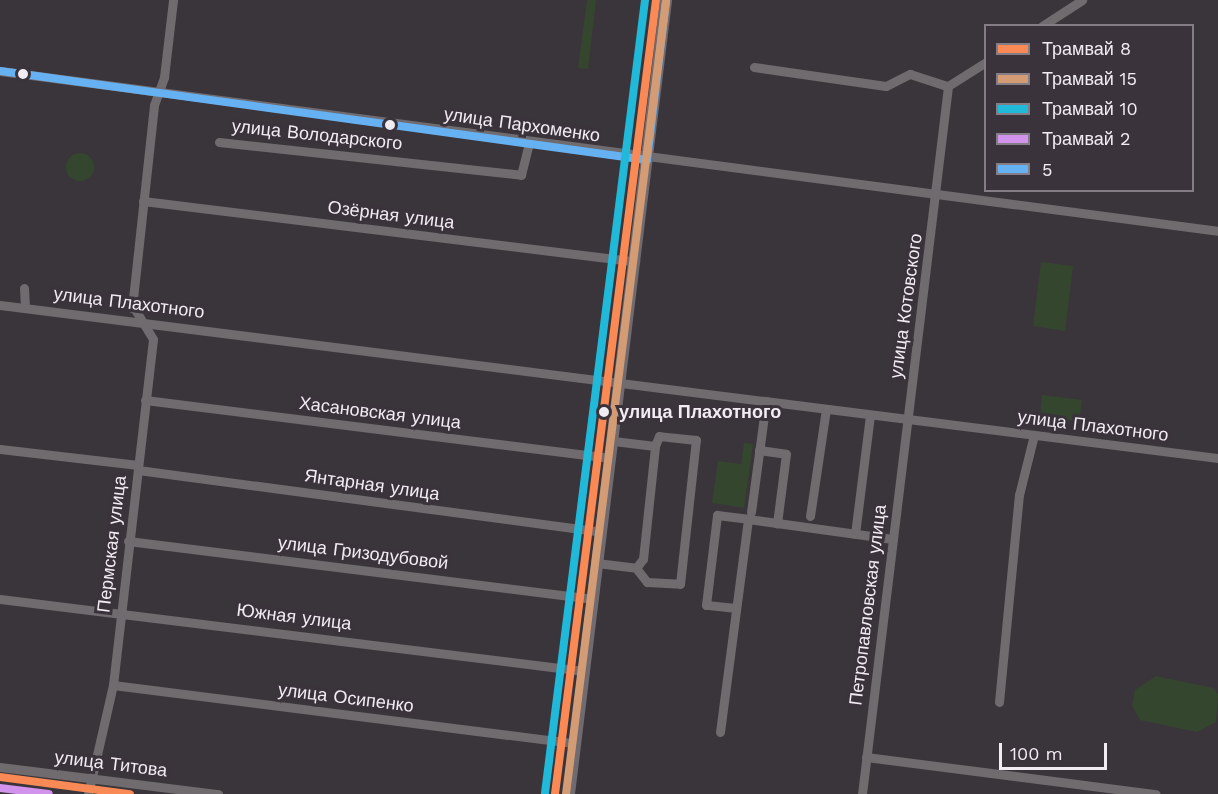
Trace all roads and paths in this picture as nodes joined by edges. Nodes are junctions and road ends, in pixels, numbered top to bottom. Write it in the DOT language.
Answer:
graph roads {
  1 [pos="173,0"];
  2 [pos="666,0"];
  3 [pos="1082,0"];
  4 [pos="1045,24"];
  5 [pos="984,63"];
  6 [pos="754,67"];
  7 [pos="0,71"];
  8 [pos="948,86"];
  9 [pos="158,92"];
  10 [pos="219,142"];
  11 [pos="529,143"];
  12 [pos="647,160"];
  13 [pos="938,196"];
  14 [pos="143,201"];
  15 [pos="1218,231"];
  16 [pos="634,261"];
  17 [pos="24,288"];
  18 [pos="131,303"];
  19 [pos="0,305"];
  20 [pos="25,308"];
  21 [pos="132,320"];
  22 [pos="146,321"];
  23 [pos="620,381"];
  24 [pos="145,400"];
  25 [pos="766,400"];
  26 [pos="826,409"];
  27 [pos="870,415"];
  28 [pos="908,420"];
  29 [pos="1034,435"];
  30 [pos="613,441"];
  31 [pos="655,446"];
  32 [pos="0,449"];
  33 [pos="759,450"];
  34 [pos="610,458"];
  35 [pos="1218,458"];
  36 [pos="138,467"];
  37 [pos="749,516"];
  38 [pos="810,516"];
  39 [pos="777,523"];
  40 [pos="601,532"];
  41 [pos="855,534"];
  42 [pos="893,538"];
  43 [pos="128,541"];
  44 [pos="597,563"];
  45 [pos="636,568"];
  46 [pos="0,599"];
  47 [pos="593,599"];
  48 [pos="736,608"];
  49 [pos="120,612"];
  50 [pos="584,671"];
  51 [pos="113,685"];
  52 [pos="999,702"];
  53 [pos="720,732"];
  54 [pos="575,743"];
  55 [pos="866,757"];
  56 [pos="0,767"];
  57 [pos="91,779"];
  58 [pos="88,794"];
  59 [pos="218,794"];
  60 [pos="569,794"];
  61 [pos="862,794"];
  62 [pos="1156,794"];
  1 -- 9 [label="street"];
  2 -- 12 [label="main road"];
  3 -- 4 [label="street"];
  5 -- 8 [label="street"];
  6 -- 8 [label="street"];
  7 -- 9 [label="street, улица Пархоменко"];
  8 -- 13 [label="street, улица Котовского"];
  9 -- 11 [label="street, улица Пархоменко"];
  9 -- 14 [label="street"];
  10 -- 11 [label="street, улица Володарского"];
  11 -- 12 [label="street, улица Пархоменко"];
  12 -- 13 [label="street, улица Пархоменко"];
  12 -- 16 [label="main road"];
  13 -- 15 [label="street, улица Пархоменко"];
  13 -- 28 [label="street, улица Котовского"];
  14 -- 16 [label="street, Озёрная улица"];
  14 -- 18 [label="street"];
  16 -- 23 [label="main road"];
  17 -- 20 [label="street"];
  18 -- 21 [label="street"];
  18 -- 22 [label="street, Пермская улица"];
  19 -- 20 [label="street, улица Плахотного"];
  20 -- 21 [label="street, улица Плахотного"];
  21 -- 22 [label="street, улица Плахотного"];
  22 -- 23 [label="street, улица Плахотного"];
  22 -- 24 [label="street, Пермская улица"];
  23 -- 25 [label="street, улица Плахотного"];
  23 -- 30 [label="main road"];
  24 -- 34 [label="street, Хасановская улица"];
  24 -- 36 [label="street, Пермская улица"];
  25 -- 26 [label="street, улица Плахотного"];
  25 -- 33 [label="street"];
  26 -- 27 [label="street, улица Плахотного"];
  26 -- 38 [label="street"];
  27 -- 28 [label="street, улица Плахотного"];
  27 -- 41 [label="street"];
  28 -- 29 [label="street, улица Плахотного"];
  28 -- 42 [label="street, Петропавловская улица"];
  29 -- 35 [label="street, улица Плахотного"];
  29 -- 52 [label="street"];
  30 -- 31 [label="street"];
  30 -- 34 [label="main road"];
  31 -- 45 [label="street"];
  31 -- 45 [label="street"];
  32 -- 36 [label="street, Янтарная улица"];
  33 -- 37 [label="street"];
  33 -- 39 [label="street"];
  34 -- 40 [label="main road"];
  36 -- 40 [label="street, Янтарная улица"];
  36 -- 43 [label="street, Пермская улица"];
  37 -- 39 [label="street"];
  37 -- 48 [label="street"];
  37 -- 48 [label="street"];
  39 -- 41 [label="street"];
  40 -- 44 [label="main road"];
  41 -- 42 [label="street"];
  42 -- 55 [label="street, Петропавловская улица"];
  43 -- 47 [label="street, улица Гризодубовой"];
  43 -- 49 [label="street, Пермская улица"];
  44 -- 45 [label="street"];
  44 -- 47 [label="main road"];
  46 -- 49 [label="street, Южная улица"];
  47 -- 50 [label="main road"];
  48 -- 53 [label="street"];
  49 -- 50 [label="street, Южная улица"];
  49 -- 51 [label="street, Пермская улица"];
  50 -- 54 [label="main road"];
  51 -- 54 [label="street, улица Осипенко"];
  51 -- 57 [label="street, Пермская улица"];
  54 -- 60 [label="main road"];
  55 -- 61 [label="street, Петропавловская улица"];
  55 -- 62 [label="street"];
  56 -- 57 [label="street, улица Титова"];
  57 -- 58 [label="street, Пермская улица"];
  57 -- 59 [label="street, улица Титова"];
}
